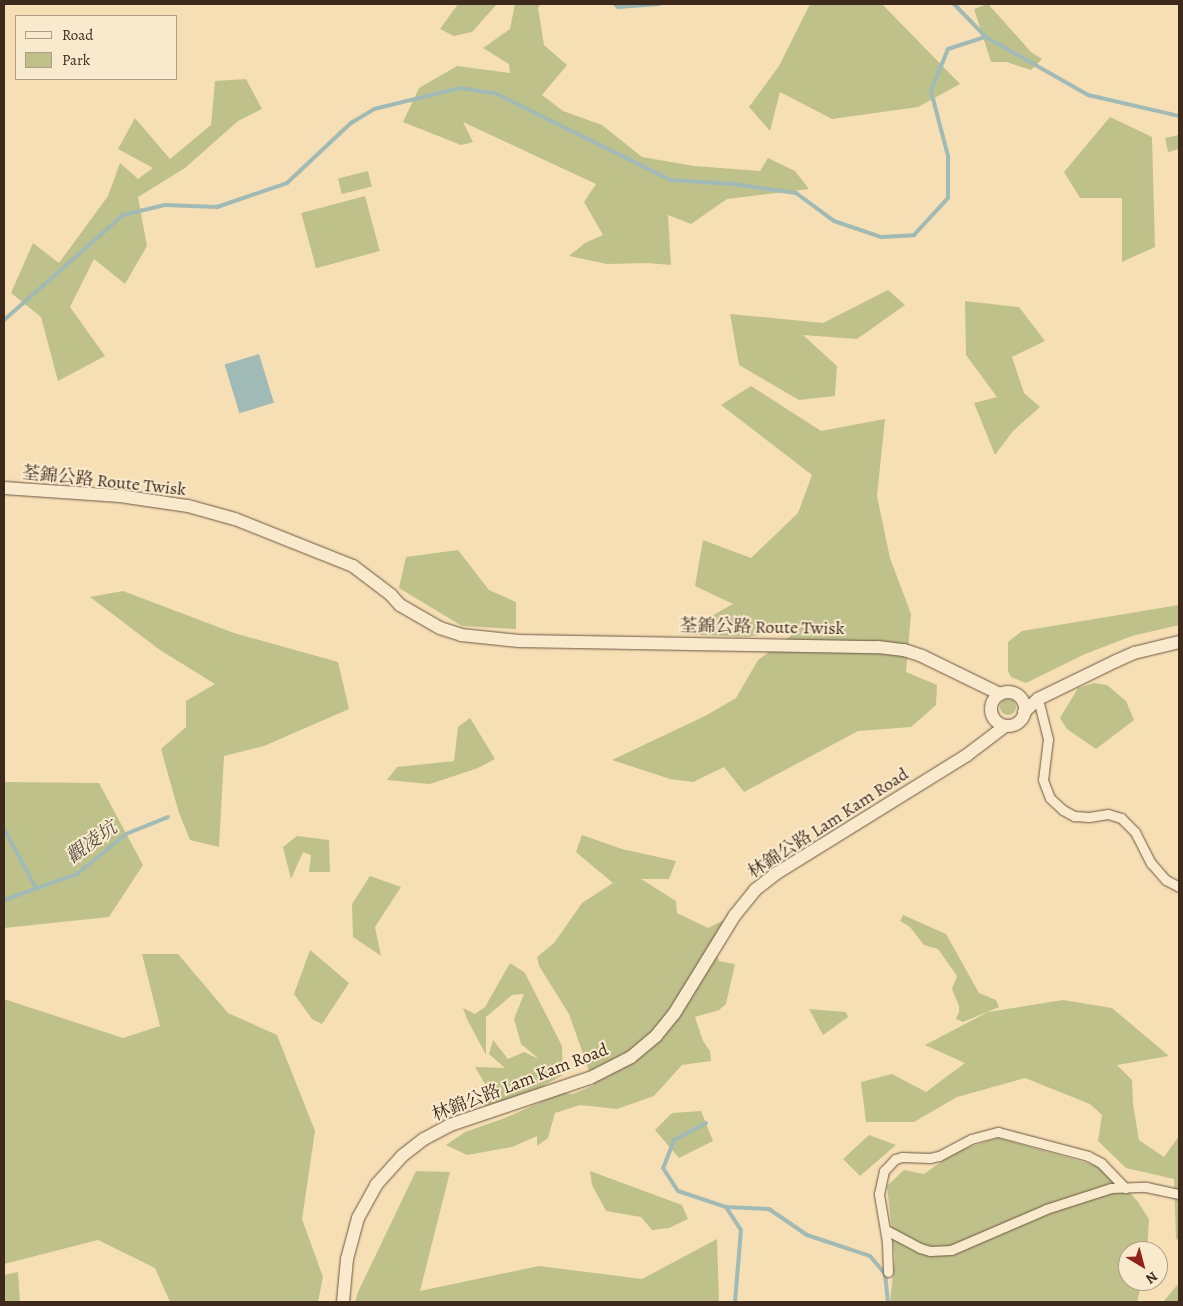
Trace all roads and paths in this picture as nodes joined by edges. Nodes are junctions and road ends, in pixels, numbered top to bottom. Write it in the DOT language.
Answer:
graph roads {
  1 [pos="4,488"];
  2 [pos="1179,642"];
  3 [pos="996,698"];
  4 [pos="1038,699"];
  5 [pos="1023,706"];
  6 [pos="1002,724"];
  7 [pos="1179,887"];
  8 [pos="1125,1188"];
  9 [pos="1179,1194"];
  10 [pos="886,1230"];
  11 [pos="888,1272"];
  12 [pos="343,1302"];
  1 -- 3 [label="main road, 荃錦公路 Route Twisk"];
  2 -- 4 [label="main road"];
  3 -- 5 [label="main road"];
  3 -- 6 [label="main road"];
  4 -- 5 [label="main road"];
  4 -- 7 [label="street"];
  5 -- 6 [label="main road"];
  6 -- 12 [label="main road, 林錦公路 Lam Kam Road"];
  8 -- 9 [label="street"];
  8 -- 10 [label="street"];
  8 -- 10 [label="street"];
  10 -- 11 [label="street"];
}
